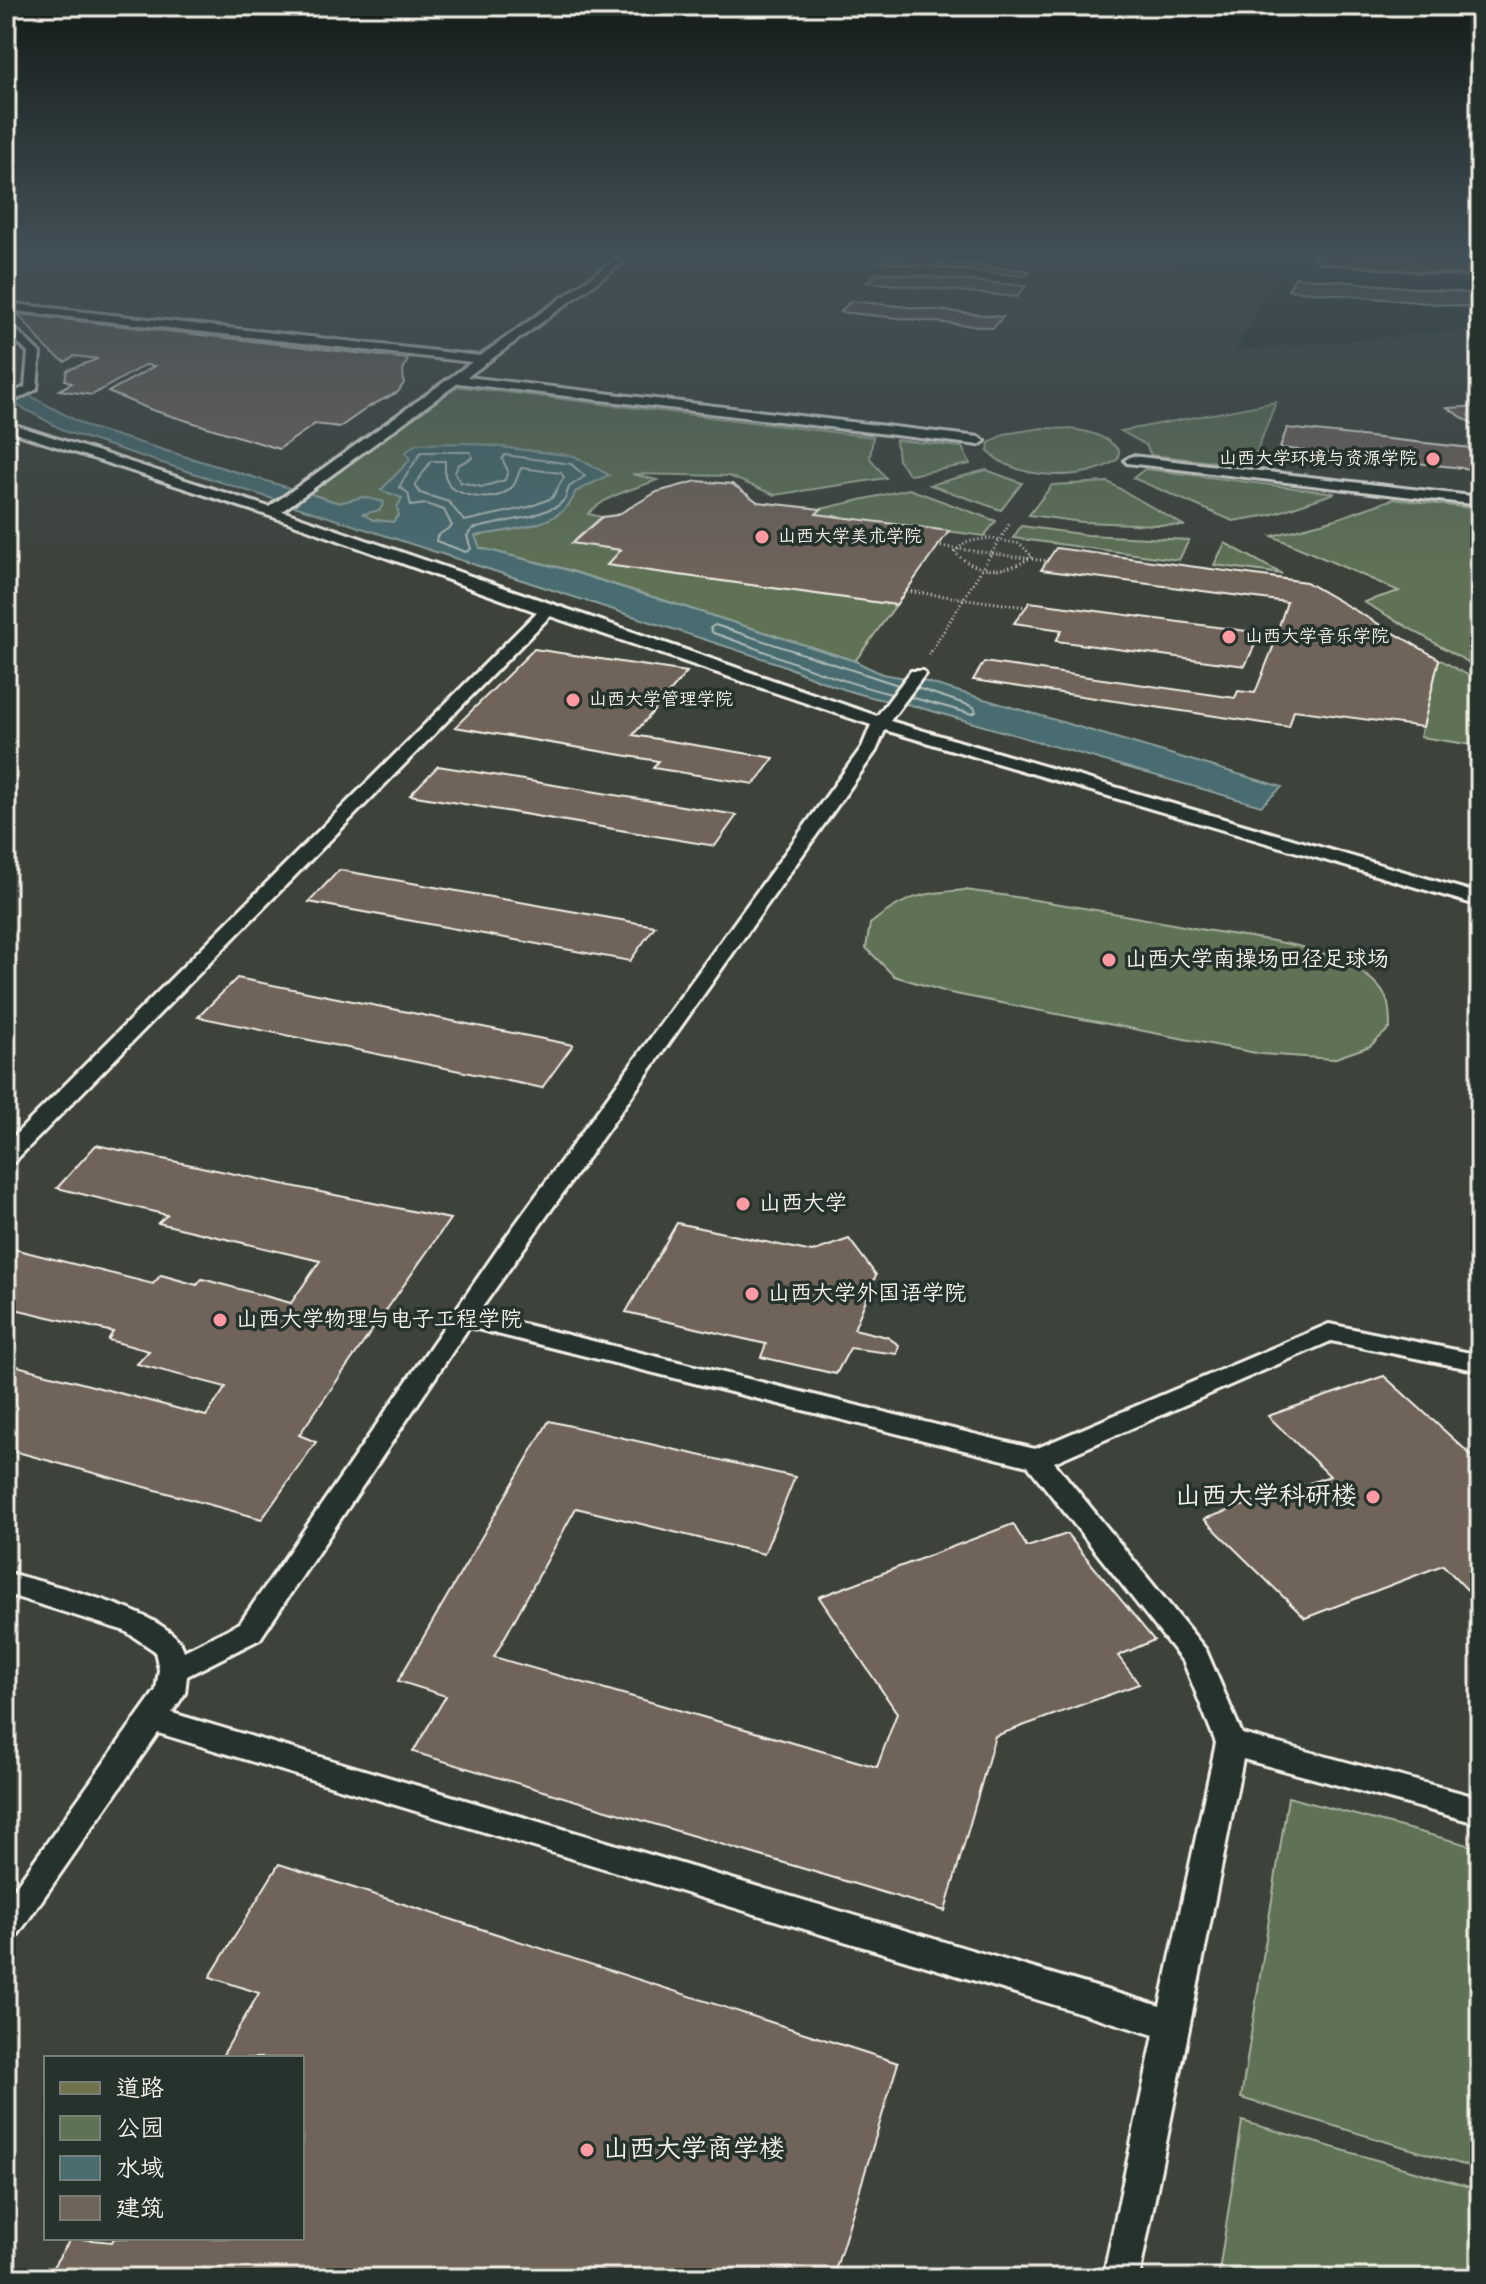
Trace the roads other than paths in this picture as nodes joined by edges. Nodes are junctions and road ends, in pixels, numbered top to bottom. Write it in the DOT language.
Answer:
graph roads {
  1 [pos="31,363"];
  2 [pos="478,363"];
  3 [pos="456,379"];
  4 [pos="6,401"];
  5 [pos="8,428"];
  6 [pos="979,441"];
  7 [pos="1132,460"];
  8 [pos="1480,501"];
  9 [pos="276,508"];
  10 [pos="547,610"];
  11 [pos="905,690"];
  12 [pos="880,723"];
  13 [pos="1480,900"];
  14 [pos="6,1157"];
  15 [pos="463,1317"];
  16 [pos="1480,1363"];
  17 [pos="1037,1459"];
  18 [pos="6,1583"];
  19 [pos="173,1670"];
  20 [pos="152,1719"];
  21 [pos="1231,1743"];
  22 [pos="1480,1811"];
  23 [pos="6,1926"];
  24 [pos="1173,2025"];
  25 [pos="1121,2278"];
  1 -- 4 [label="lane"];
  2 -- 3 [label="lane"];
  3 -- 6 [label="lane"];
  3 -- 9 [label="lane"];
  5 -- 9 [label="lane"];
  7 -- 8 [label="lane"];
  9 -- 10 [label="lane"];
  10 -- 12 [label="lane"];
  10 -- 14 [label="lane"];
  11 -- 12 [label="lane"];
  12 -- 13 [label="lane"];
  12 -- 15 [label="lane"];
  15 -- 17 [label="lane"];
  15 -- 19 [label="lane"];
  16 -- 17 [label="lane"];
  17 -- 21 [label="lane"];
  18 -- 19 [label="lane"];
  19 -- 20 [label="lane"];
  20 -- 23 [label="lane"];
  20 -- 24 [label="lane"];
  21 -- 22 [label="lane"];
  21 -- 24 [label="lane"];
  24 -- 25 [label="lane"];
}
